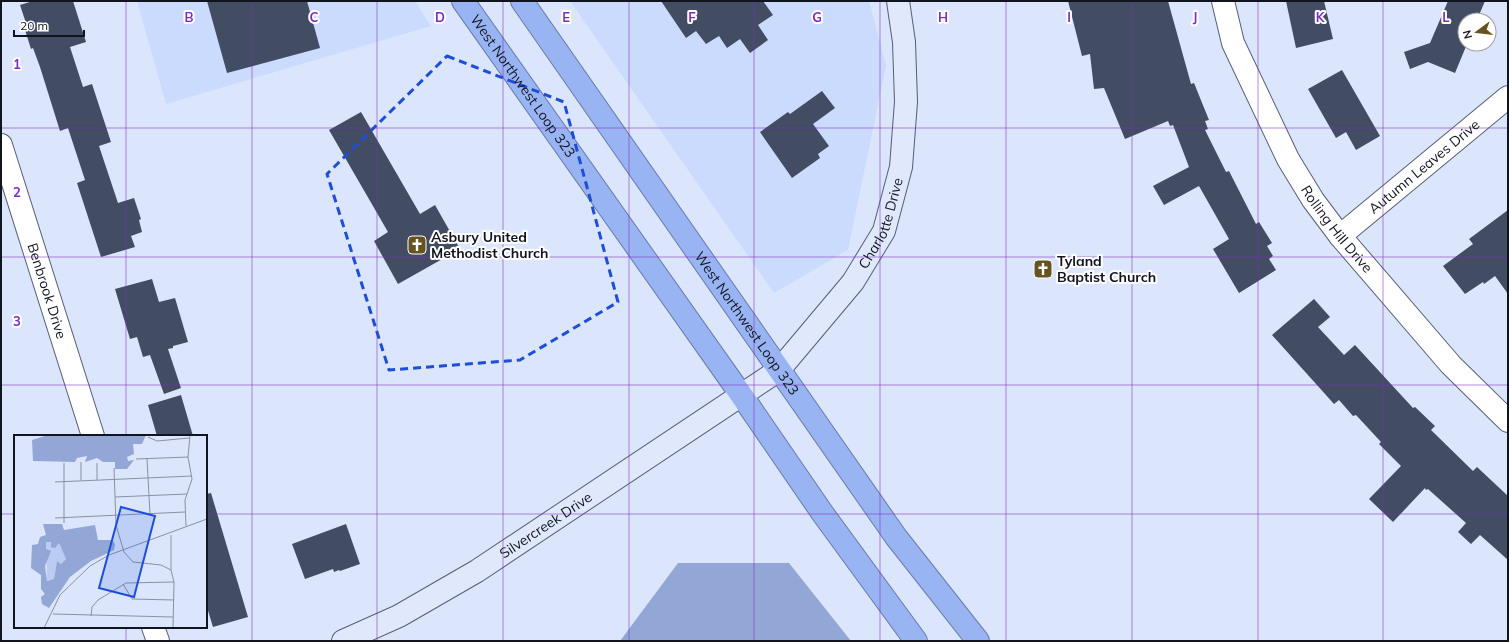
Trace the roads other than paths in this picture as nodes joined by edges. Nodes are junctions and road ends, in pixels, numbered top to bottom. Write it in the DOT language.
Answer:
graph roads {
  1 [pos="463,1"];
  2 [pos="522,1"];
  3 [pos="898,1"];
  4 [pos="1223,1"];
  5 [pos="1508,97"];
  6 [pos="1,145"];
  7 [pos="1340,236"];
  8 [pos="779,370"];
  9 [pos="742,396"];
  10 [pos="1508,420"];
  11 [pos="93,435"];
  12 [pos="153,628"];
  13 [pos="158,641"];
  14 [pos="343,641"];
  15 [pos="916,641"];
  16 [pos="978,641"];
  1 -- 9 [label="highway, West Northwest Loop 323"];
  2 -- 8 [label="highway, West Northwest Loop 323"];
  3 -- 8 [label="street, Charlotte Drive"];
  4 -- 7 [label="street, Rolling Hill Drive"];
  5 -- 7 [label="street, Autumn Leaves Drive"];
  6 -- 11 [label="street, Benbrook Drive"];
  7 -- 10 [label="street, Rolling Hill Drive"];
  8 -- 9 [label="street, Charlotte Drive"];
  8 -- 16 [label="highway, West Northwest Loop 323"];
  9 -- 14 [label="street, Silvercreek Drive"];
  9 -- 15 [label="highway, West Northwest Loop 323"];
  12 -- 13 [label="street"];
}
